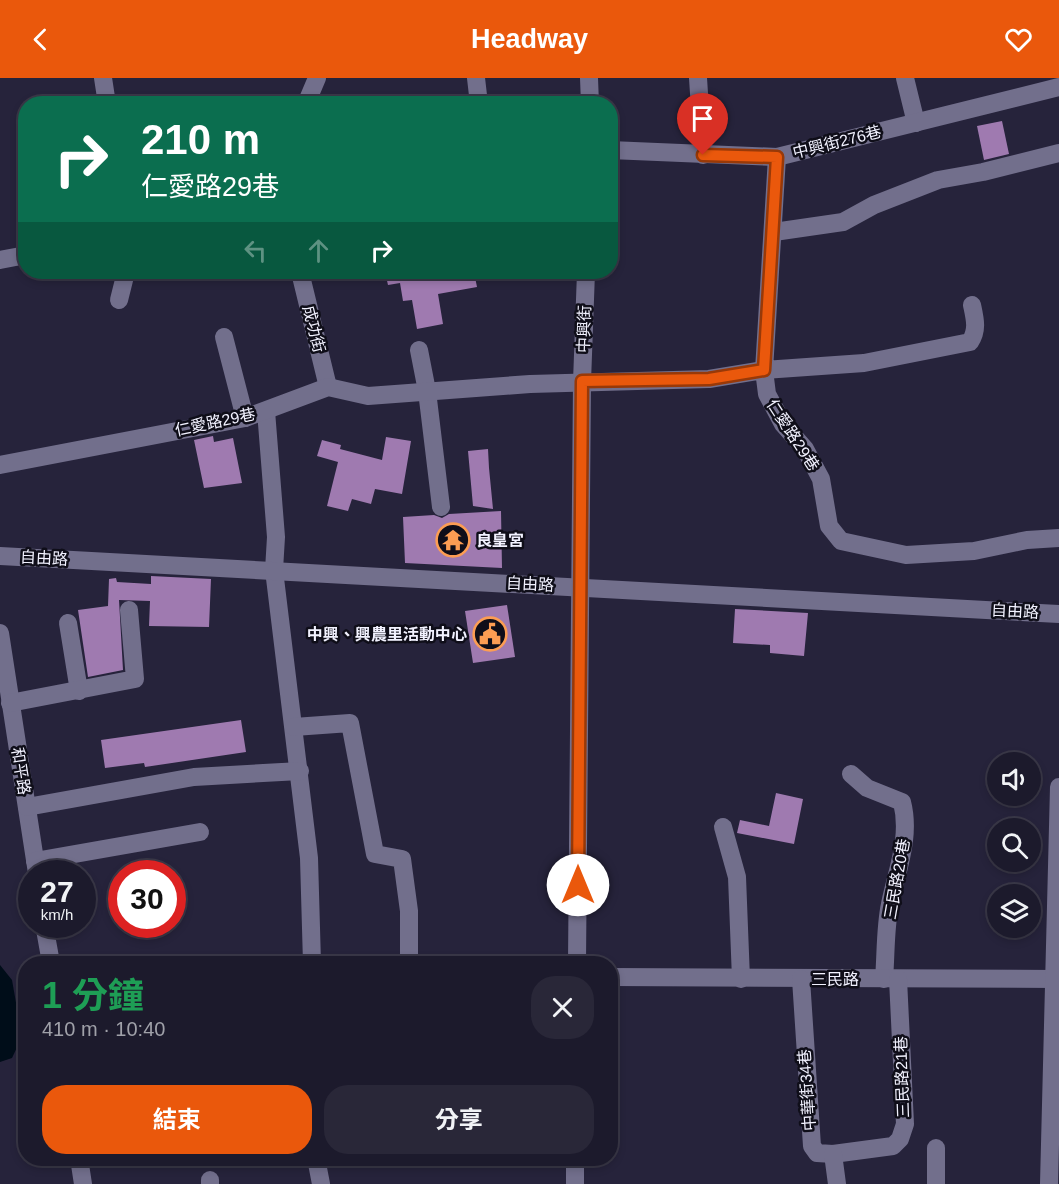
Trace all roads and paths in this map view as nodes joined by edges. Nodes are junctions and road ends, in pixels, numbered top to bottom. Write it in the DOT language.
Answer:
graph roads {
  1 [pos="103,78"];
  2 [pos="317,78"];
  3 [pos="476,78"];
  4 [pos="589,78"];
  5 [pos="698,78"];
  6 [pos="905,78"];
  7 [pos="1059,87"];
  8 [pos="106,96"];
  9 [pos="309,96"];
  10 [pos="478,96"];
  11 [pos="590,96"];
  12 [pos="916,123"];
  13 [pos="618,150"];
  14 [pos="1059,153"];
  15 [pos="703,155"];
  16 [pos="777,157"];
  17 [pos="774,232"];
  18 [pos="18,257"];
  19 [pos="0,260"];
  20 [pos="124,279"];
  21 [pos="304,279"];
  22 [pos="586,279"];
  23 [pos="119,300"];
  24 [pos="972,305"];
  25 [pos="224,337"];
  26 [pos="418,350"];
  27 [pos="764,370"];
  28 [pos="582,381"];
  29 [pos="328,387"];
  30 [pos="427,391"];
  31 [pos="266,411"];
  32 [pos="245,418"];
  33 [pos="0,465"];
  34 [pos="441,507"];
  35 [pos="1059,538"];
  36 [pos="0,556"];
  37 [pos="274,570"];
  38 [pos="580,587"];
  39 [pos="129,610"];
  40 [pos="1059,614"];
  41 [pos="68,623"];
  42 [pos="0,633"];
  43 [pos="79,691"];
  44 [pos="10,703"];
  45 [pos="294,728"];
  46 [pos="300,771"];
  47 [pos="851,774"];
  48 [pos="1059,787"];
  49 [pos="27,807"];
  50 [pos="723,826"];
  51 [pos="200,832"];
  52 [pos="35,860"];
  53 [pos="69,860"];
  54 [pos="47,938"];
  55 [pos="50,956"];
  56 [pos="312,956"];
  57 [pos="409,956"];
  58 [pos="578,956"];
  59 [pos="618,977"];
  60 [pos="741,979"];
  61 [pos="801,979"];
  62 [pos="891,979"];
  63 [pos="1057,979"];
  64 [pos="936,1148"];
  65 [pos="833,1154"];
  66 [pos="80,1166"];
  67 [pos="318,1166"];
  68 [pos="575,1166"];
  69 [pos="81,1183"];
  70 [pos="321,1184"];
  71 [pos="575,1184"];
  72 [pos="837,1184"];
  73 [pos="936,1184"];
  74 [pos="1049,1184"];
  1 -- 8 [label="street"];
  2 -- 9 [label="street"];
  3 -- 10 [label="street"];
  4 -- 11 [label="street"];
  5 -- 15 [label="street"];
  6 -- 12 [label="street"];
  7 -- 12 [label="street, 中興街276巷"];
  12 -- 16 [label="street, 中興街276巷"];
  13 -- 15 [label="street, 中興街276巷"];
  14 -- 17 [label="street"];
  15 -- 16 [label="street, 中興街276巷"];
  16 -- 17 [label="street, 仁愛路29巷"];
  17 -- 27 [label="street, 仁愛路29巷"];
  18 -- 19 [label="street"];
  20 -- 23 [label="street"];
  21 -- 29 [label="street, 成功街"];
  22 -- 28 [label="street, 中興街"];
  24 -- 27 [label="street"];
  25 -- 32 [label="street"];
  26 -- 30 [label="street"];
  27 -- 28 [label="street"];
  27 -- 35 [label="street, 仁愛路29巷"];
  28 -- 30 [label="street"];
  28 -- 38 [label="street, 中興街"];
  29 -- 30 [label="street"];
  29 -- 31 [label="street, 仁愛路29巷"];
  30 -- 34 [label="street"];
  31 -- 32 [label="street, 仁愛路29巷"];
  31 -- 37 [label="street"];
  32 -- 33 [label="street, 仁愛路29巷"];
  36 -- 37 [label="street, 自由路"];
  37 -- 38 [label="street, 自由路"];
  37 -- 45 [label="street"];
  38 -- 40 [label="street, 自由路"];
  38 -- 58 [label="street, 中興街"];
  39 -- 43 [label="street"];
  41 -- 43 [label="street"];
  42 -- 44 [label="street, 和平路"];
  43 -- 44 [label="street"];
  44 -- 49 [label="street, 和平路"];
  45 -- 46 [label="street"];
  45 -- 57 [label="street"];
  46 -- 49 [label="street"];
  46 -- 56 [label="street"];
  47 -- 62 [label="street, 三民路20巷"];
  48 -- 63 [label="street"];
  49 -- 52 [label="street, 和平路"];
  50 -- 60 [label="street"];
  51 -- 53 [label="street"];
  54 -- 55 [label="street"];
  59 -- 60 [label="street, 三民路"];
  60 -- 61 [label="street, 三民路"];
  61 -- 62 [label="street, 三民路"];
  61 -- 65 [label="street, 中華街34巷"];
  62 -- 63 [label="street, 三民路"];
  62 -- 65 [label="street, 三民路21巷"];
  63 -- 74 [label="street"];
  64 -- 73 [label="street"];
  65 -- 72 [label="street"];
  66 -- 69 [label="street"];
  67 -- 70 [label="street"];
  68 -- 71 [label="street"];
}
